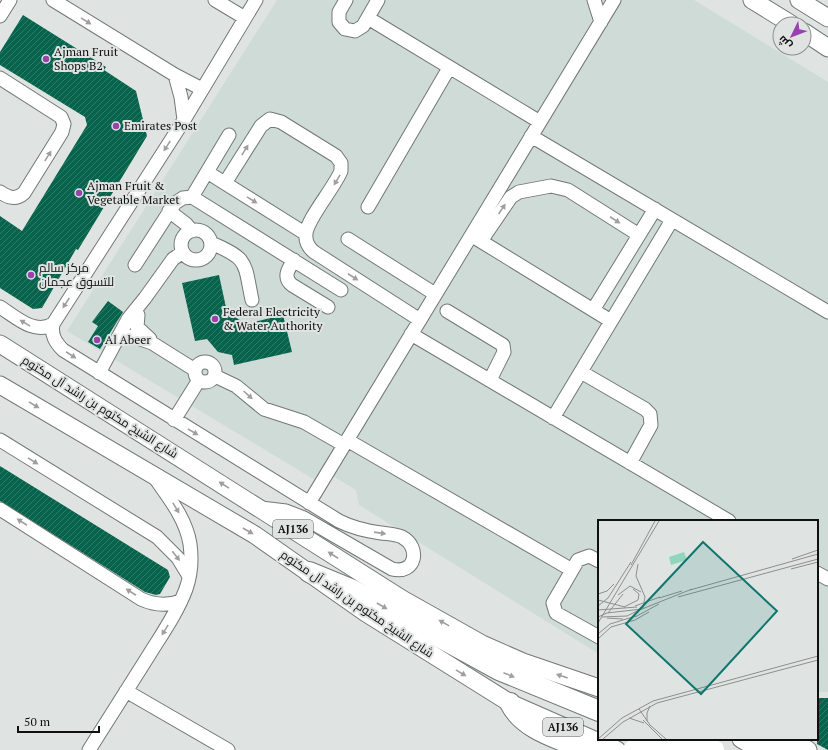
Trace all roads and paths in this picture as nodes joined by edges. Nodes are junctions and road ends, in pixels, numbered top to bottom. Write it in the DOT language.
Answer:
graph roads {
  1 [pos="10,0"];
  2 [pos="53,0"];
  3 [pos="215,0"];
  4 [pos="256,0"];
  5 [pos="346,0"];
  6 [pos="378,0"];
  7 [pos="594,0"];
  8 [pos="614,0"];
  9 [pos="752,0"];
  10 [pos="799,0"];
  11 [pos="0,16"];
  12 [pos="778,16"];
  13 [pos="245,18"];
  14 [pos="368,18"];
  15 [pos="828,18"];
  16 [pos="601,22"];
  17 [pos="812,37"];
  18 [pos="828,48"];
  19 [pos="450,68"];
  20 [pos="175,75"];
  21 [pos="0,78"];
  22 [pos="202,89"];
  23 [pos="184,120"];
  24 [pos="540,122"];
  25 [pos="229,135"];
  26 [pos="531,136"];
  27 [pos="207,172"];
  28 [pos="224,183"];
  29 [pos="0,192"];
  30 [pos="192,197"];
  31 [pos="368,207"];
  32 [pos="655,209"];
  33 [pos="170,211"];
  34 [pos="672,220"];
  35 [pos="192,231"];
  36 [pos="306,234"];
  37 [pos="639,235"];
  38 [pos="476,238"];
  39 [pos="348,239"];
  40 [pos="211,243"];
  41 [pos="183,252"];
  42 [pos="294,260"];
  43 [pos="135,265"];
  44 [pos="342,290"];
  45 [pos="435,294"];
  46 [pos="252,300"];
  47 [pos="0,307"];
  48 [pos="328,307"];
  49 [pos="135,310"];
  50 [pos="593,310"];
  51 [pos="447,311"];
  52 [pos="828,312"];
  53 [pos="420,320"];
  54 [pos="611,321"];
  55 [pos="53,324"];
  56 [pos="411,334"];
  57 [pos="118,340"];
  58 [pos="152,342"];
  59 [pos="0,344"];
  60 [pos="99,372"];
  61 [pos="581,372"];
  62 [pos="197,375"];
  63 [pos="490,380"];
  64 [pos="0,385"];
  65 [pos="553,418"];
  66 [pos="174,420"];
  67 [pos="0,440"];
  68 [pos="346,442"];
  69 [pos="630,463"];
  70 [pos="154,476"];
  71 [pos="309,503"];
  72 [pos="0,508"];
  73 [pos="261,508"];
  74 [pos="727,520"];
  75 [pos="598,561"];
  76 [pos="572,570"];
  77 [pos="309,572"];
  78 [pos="818,574"];
  79 [pos="190,576"];
  80 [pos="828,579"];
  81 [pos="180,601"];
  82 [pos="598,636"];
  83 [pos="598,688"];
  84 [pos="126,691"];
  85 [pos="510,703"];
  86 [pos="598,711"];
  87 [pos="662,740"];
  88 [pos="743,740"];
  89 [pos="763,740"];
  90 [pos="793,740"];
  91 [pos="89,750"];
  92 [pos="228,750"];
  93 [pos="586,750"];
  94 [pos="617,750"];
  95 [pos="633,750"];
  96 [pos="679,750"];
  97 [pos="714,750"];
  98 [pos="760,750"];
  99 [pos="784,750"];
  100 [pos="808,750"];
  1 -- 11 [label="street"];
  2 -- 20 [label="street, one-way"];
  3 -- 13 [label="street"];
  4 -- 13 [label="street"];
  5 -- 14 [label="street"];
  6 -- 14 [label="street"];
  7 -- 16 [label="street"];
  8 -- 16 [label="street"];
  9 -- 12 [label="main road"];
  10 -- 15 [label="main road"];
  13 -- 22 [label="street"];
  14 -- 19 [label="street"];
  16 -- 24 [label="street"];
  17 -- 18 [label="main road"];
  19 -- 24 [label="street"];
  19 -- 31 [label="street"];
  20 -- 22 [label="street"];
  20 -- 23 [label="street"];
  29 -- 21 [label="street, one-way"];
  22 -- 23 [label="street"];
  23 -- 55 [label="street, one-way"];
  24 -- 26 [label="street"];
  25 -- 27 [label="street"];
  26 -- 32 [label="street"];
  26 -- 38 [label="street"];
  27 -- 28 [label="street"];
  27 -- 30 [label="street"];
  28 -- 36 [label="street, one-way"];
  28 -- 36 [label="street, one-way"];
  30 -- 33 [label="street"];
  30 -- 42 [label="street"];
  32 -- 34 [label="street"];
  32 -- 37 [label="street"];
  33 -- 35 [label="street"];
  33 -- 43 [label="street"];
  34 -- 52 [label="street"];
  34 -- 54 [label="street"];
  35 -- 40 [label="street"];
  35 -- 41 [label="street"];
  36 -- 53 [label="street, one-way"];
  38 -- 37 [label="street, one-way"];
  37 -- 50 [label="street"];
  38 -- 45 [label="street"];
  38 -- 50 [label="street"];
  39 -- 45 [label="street"];
  40 -- 41 [label="street"];
  40 -- 46 [label="street"];
  41 -- 49 [label="street"];
  42 -- 44 [label="street"];
  42 -- 48 [label="street"];
  45 -- 53 [label="street"];
  55 -- 47 [label="street, one-way"];
  49 -- 57 [label="street"];
  49 -- 58 [label="street"];
  50 -- 54 [label="street"];
  51 -- 63 [label="street"];
  53 -- 56 [label="street"];
  54 -- 61 [label="street"];
  55 -- 60 [label="street, one-way"];
  56 -- 63 [label="street"];
  56 -- 68 [label="street"];
  57 -- 58 [label="street"];
  57 -- 60 [label="street"];
  58 -- 62 [label="street"];
  73 -- 59 [label="main road, شارع الشيخ مكتوم بن راشد آل مكتوم / AJ136, one-way"];
  60 -- 66 [label="street"];
  61 -- 65 [label="street"];
  61 -- 69 [label="street"];
  62 -- 66 [label="street"];
  62 -- 68 [label="street, one-way"];
  63 -- 65 [label="street"];
  64 -- 70 [label="main road, شارع الشيخ مكتوم بن راشد آل مكتوم / AJ136, one-way"];
  65 -- 69 [label="street"];
  66 -- 71 [label="street, one-way"];
  67 -- 79 [label="street, one-way"];
  68 -- 71 [label="street"];
  68 -- 76 [label="street"];
  69 -- 74 [label="street"];
  70 -- 77 [label="main road, شارع الشيخ مكتوم بن راشد آل مكتوم / AJ136, one-way"];
  70 -- 79 [label="street, one-way"];
  71 -- 73 [label="street, one-way"];
  81 -- 72 [label="street, one-way"];
  83 -- 73 [label="main road, شارع الشيخ مكتوم بن راشد آل مكتوم / AJ136, one-way"];
  75 -- 76 [label="street"];
  76 -- 82 [label="street"];
  77 -- 85 [label="main road, شارع الشيخ مكتوم بن راشد آل مكتوم / AJ136, one-way"];
  77 -- 86 [label="highway, one-way"];
  78 -- 80 [label="street"];
  79 -- 81 [label="street"];
  81 -- 84 [label="street, one-way"];
  84 -- 91 [label="street"];
  84 -- 92 [label="street"];
  85 -- 93 [label="highway"];
  85 -- 94 [label="main road, شارع الشيخ مكتوم بن راشد آل مكتوم / AJ136"];
  87 -- 96 [label="highway"];
  88 -- 98 [label="main road"];
  89 -- 99 [label="highway"];
  90 -- 100 [label="main road"];
  95 -- 97 [label="highway, bridge"];
}
